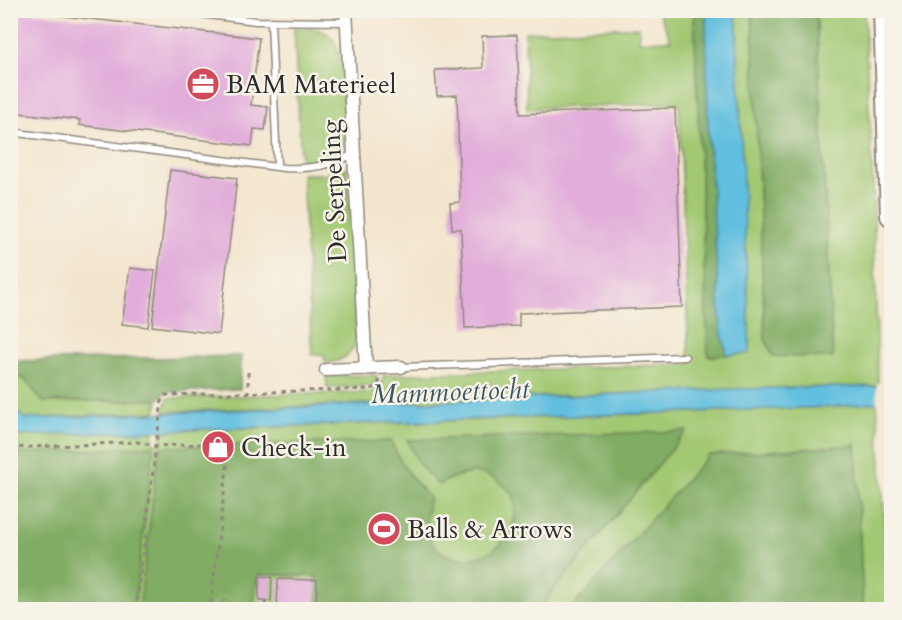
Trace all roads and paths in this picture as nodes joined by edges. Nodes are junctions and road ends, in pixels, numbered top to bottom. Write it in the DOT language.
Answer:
graph roads {
  1 [pos="169,10"];
  2 [pos="885,10"];
  3 [pos="347,16"];
  4 [pos="271,21"];
  5 [pos="10,132"];
  6 [pos="355,153"];
  7 [pos="277,166"];
  8 [pos="891,214"];
  9 [pos="686,357"];
  10 [pos="401,367"];
  11 [pos="380,368"];
  12 [pos="366,369"];
  13 [pos="326,370"];
  14 [pos="248,372"];
  15 [pos="248,392"];
  16 [pos="156,445"];
  17 [pos="10,448"];
  18 [pos="265,601"];
  19 [pos="136,609"];
  20 [pos="143,609"];
  21 [pos="210,609"];
  22 [pos="266,609"];
  1 -- 4 [label="lane"];
  2 -- 8 [label="highway"];
  3 -- 4 [label="lane"];
  3 -- 6 [label="street, De Serpeling"];
  4 -- 7 [label="lane"];
  5 -- 7 [label="lane"];
  6 -- 7 [label="lane"];
  6 -- 12 [label="street, De Serpeling"];
  9 -- 10 [label="lane"];
  10 -- 11 [label="street"];
  11 -- 12 [label="street"];
  11 -- 15 [label="path"];
  12 -- 13 [label="street"];
  14 -- 15 [label="path"];
  15 -- 16 [label="path"];
  16 -- 17 [label="path"];
  16 -- 19 [label="path"];
  16 -- 21 [label="path"];
  18 -- 22 [label="path"];
  19 -- 20 [label="path"];
}
